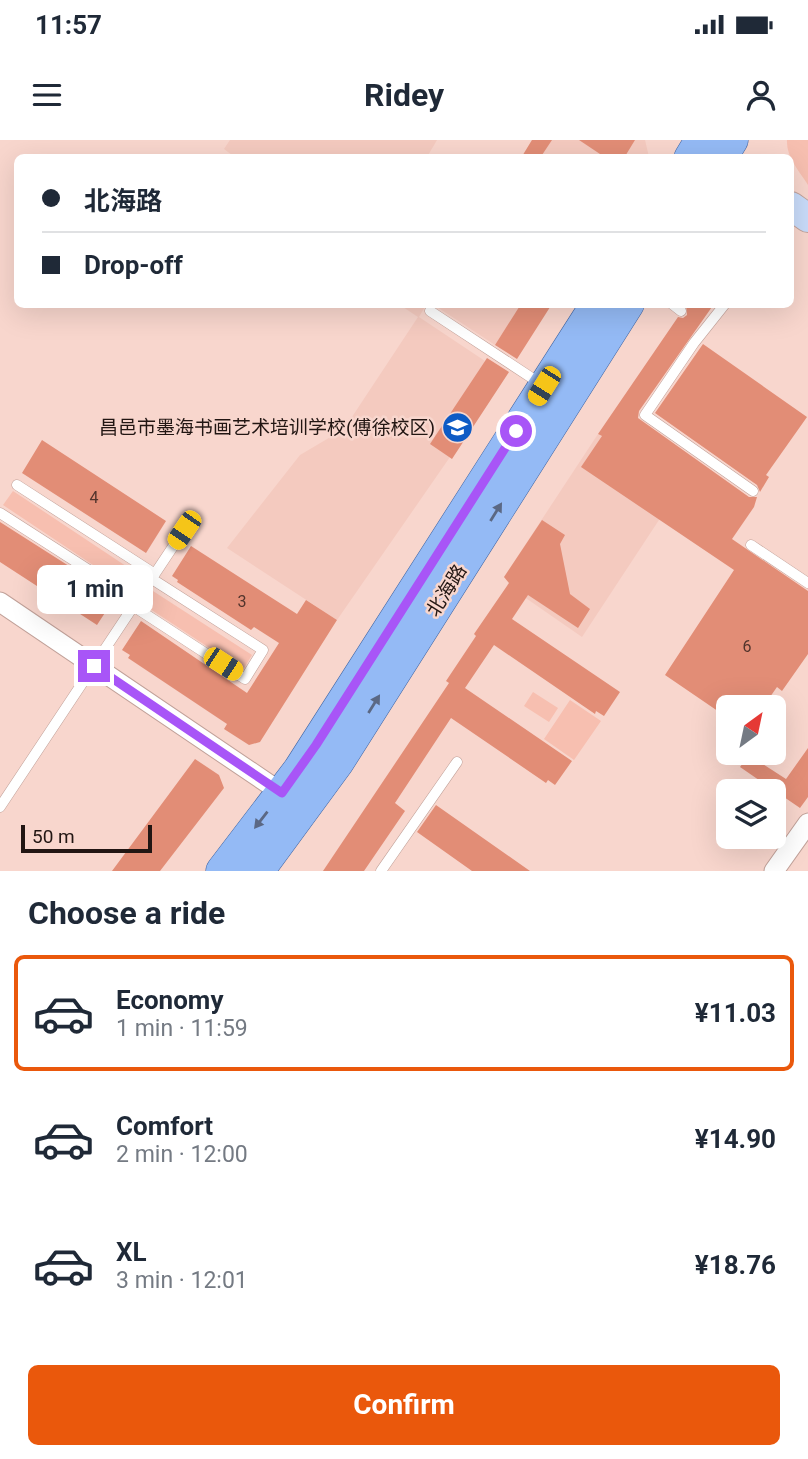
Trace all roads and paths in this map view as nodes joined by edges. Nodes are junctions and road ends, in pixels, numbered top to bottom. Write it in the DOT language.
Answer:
graph roads {
  1 [pos="732,140"];
  2 [pos="707,150"];
  3 [pos="594,308"];
  4 [pos="625,308"];
  5 [pos="721,308"];
  6 [pos="430,311"];
  7 [pos="544,386"];
  8 [pos="17,485"];
  9 [pos="753,491"];
  10 [pos="0,513"];
  11 [pos="184,530"];
  12 [pos="751,545"];
  13 [pos="153,576"];
  14 [pos="808,583"];
  15 [pos="0,602"];
  16 [pos="135,604"];
  17 [pos="94,666"];
  18 [pos="457,762"];
  19 [pos="282,793"];
  20 [pos="0,807"];
  21 [pos="808,823"];
  22 [pos="222,871"];
  23 [pos="258,871"];
  24 [pos="381,871"];
  25 [pos="774,871"];
  1 -- 2 [label="main road"];
  3 -- 7 [label="main road, 北海路"];
  23 -- 4 [label="main road, 北海路, one-way"];
  5 -- 9 [label="lane"];
  6 -- 7 [label="lane"];
  7 -- 19 [label="main road, 北海路"];
  8 -- 13 [label="lane"];
  10 -- 16 [label="lane"];
  11 -- 13 [label="lane"];
  12 -- 14 [label="lane"];
  13 -- 16 [label="lane"];
  13 -- 16 [label="lane"];
  15 -- 17 [label="street"];
  16 -- 17 [label="lane"];
  17 -- 19 [label="street"];
  17 -- 20 [label="lane"];
  18 -- 24 [label="lane"];
  19 -- 22 [label="main road, 北海路, one-way"];
  21 -- 25 [label="street"];
}
